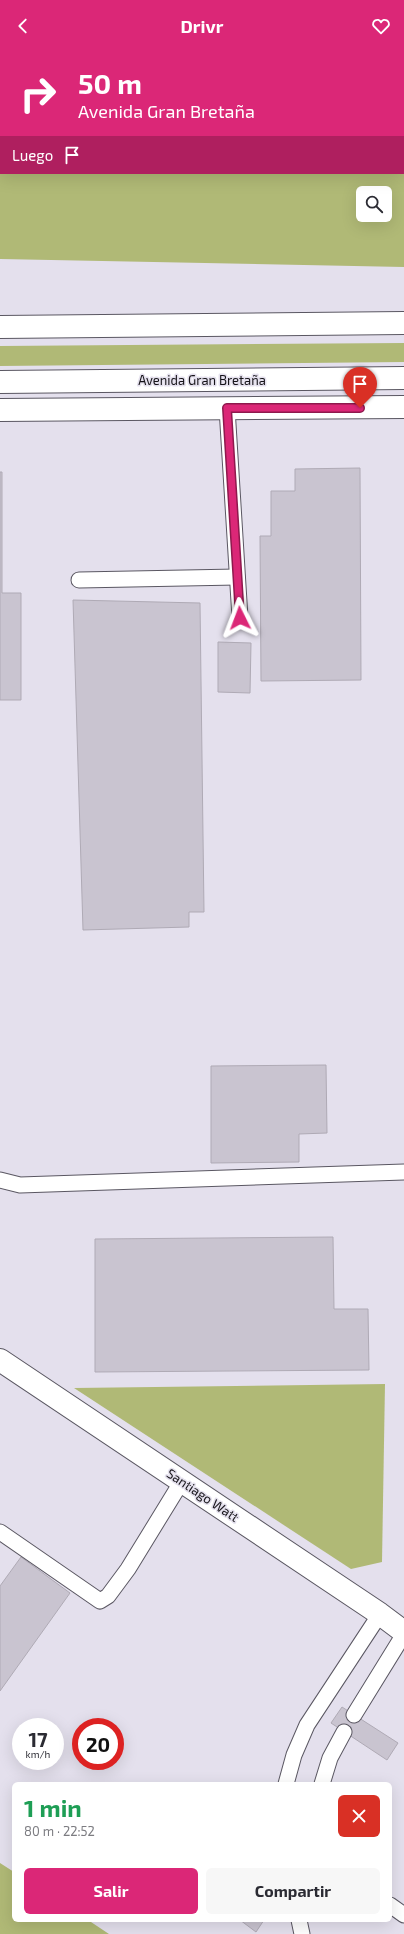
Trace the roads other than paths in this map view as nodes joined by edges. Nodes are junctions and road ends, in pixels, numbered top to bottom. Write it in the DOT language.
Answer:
graph roads {
  1 [pos="404,324"];
  2 [pos="0,327"];
  3 [pos="404,378"];
  4 [pos="0,382"];
  5 [pos="404,407"];
  6 [pos="227,408"];
  7 [pos="0,410"];
  8 [pos="237,577"];
  9 [pos="79,580"];
  10 [pos="240,618"];
  11 [pos="404,1172"];
  12 [pos="0,1180"];
  13 [pos="0,1360"];
  14 [pos="182,1481"];
  15 [pos="0,1532"];
  16 [pos="380,1614"];
  17 [pos="404,1633"];
  18 [pos="354,1714"];
  19 [pos="344,1732"];
  20 [pos="287,1782"];
  21 [pos="323,1782"];
  22 [pos="392,1906"];
  23 [pos="404,1915"];
  24 [pos="299,1922"];
  25 [pos="302,1934"];
  1 -- 2 [label="street"];
  3 -- 4 [label="street, Avenida Gran Bretaña"];
  5 -- 6 [label="street"];
  6 -- 7 [label="street"];
  6 -- 8 [label="lane"];
  8 -- 9 [label="lane"];
  8 -- 10 [label="lane"];
  11 -- 12 [label="lane"];
  13 -- 14 [label="street, Santiago Watt"];
  14 -- 15 [label="lane"];
  14 -- 16 [label="street, Santiago Watt"];
  16 -- 17 [label="street, Santiago Watt"];
  16 -- 20 [label="lane"];
  17 -- 18 [label="lane"];
  19 -- 21 [label="lane"];
  22 -- 23 [label="lane"];
  24 -- 25 [label="lane"];
}
